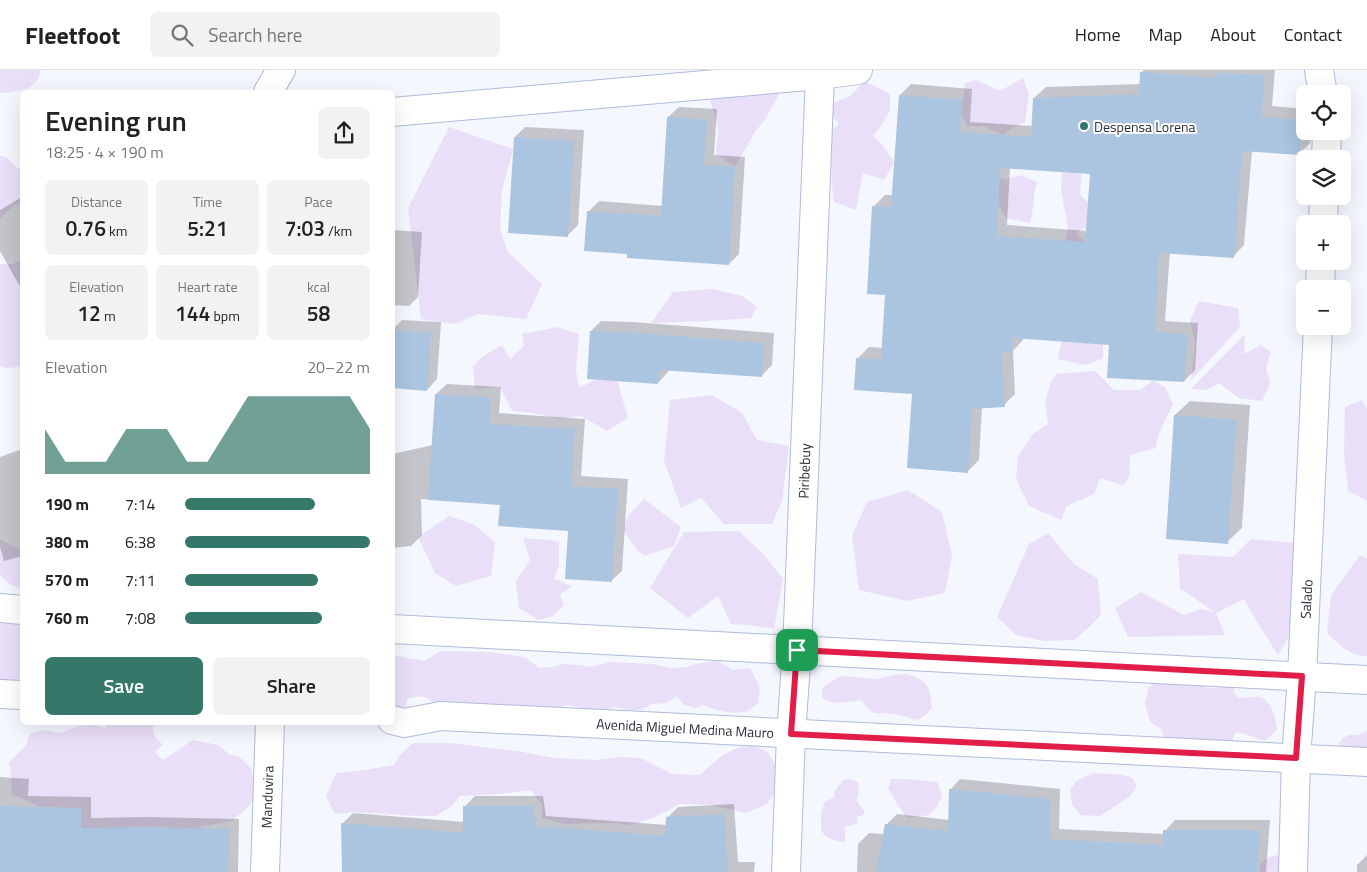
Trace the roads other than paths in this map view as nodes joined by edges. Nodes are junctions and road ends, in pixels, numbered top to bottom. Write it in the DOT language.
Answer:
graph roads {
  1 [pos="282,70"];
  2 [pos="858,70"];
  3 [pos="1319,70"];
  4 [pos="819,73"];
  5 [pos="1322,85"];
  6 [pos="269,90"];
  7 [pos="395,112"];
  8 [pos="1318,335"];
  9 [pos="0,608"];
  10 [pos="20,610"];
  11 [pos="395,629"];
  12 [pos="797,650"];
  13 [pos="1302,676"];
  14 [pos="1367,680"];
  15 [pos="0,694"];
  16 [pos="20,695"];
  17 [pos="395,721"];
  18 [pos="270,725"];
  19 [pos="791,734"];
  20 [pos="1296,758"];
  21 [pos="1367,762"];
  22 [pos="265,872"];
  23 [pos="786,872"];
  24 [pos="1293,872"];
  1 -- 6 [label="street"];
  2 -- 4 [label="street"];
  3 -- 5 [label="street"];
  4 -- 7 [label="street"];
  4 -- 12 [label="street, Piribebuy"];
  8 -- 13 [label="street, Salado"];
  9 -- 10 [label="street"];
  11 -- 12 [label="street"];
  12 -- 13 [label="street"];
  12 -- 19 [label="street, Piribebuy"];
  13 -- 14 [label="street"];
  13 -- 20 [label="street, Salado"];
  15 -- 16 [label="street"];
  17 -- 19 [label="street, Avenida Miguel Medina Mauro"];
  18 -- 22 [label="street, Manduvira"];
  19 -- 20 [label="street, Avenida Miguel Medina Mauro"];
  19 -- 23 [label="street, Piribebuy"];
  20 -- 21 [label="street, Avenida Miguel Medina Mauro"];
  20 -- 24 [label="street, Salado"];
}
